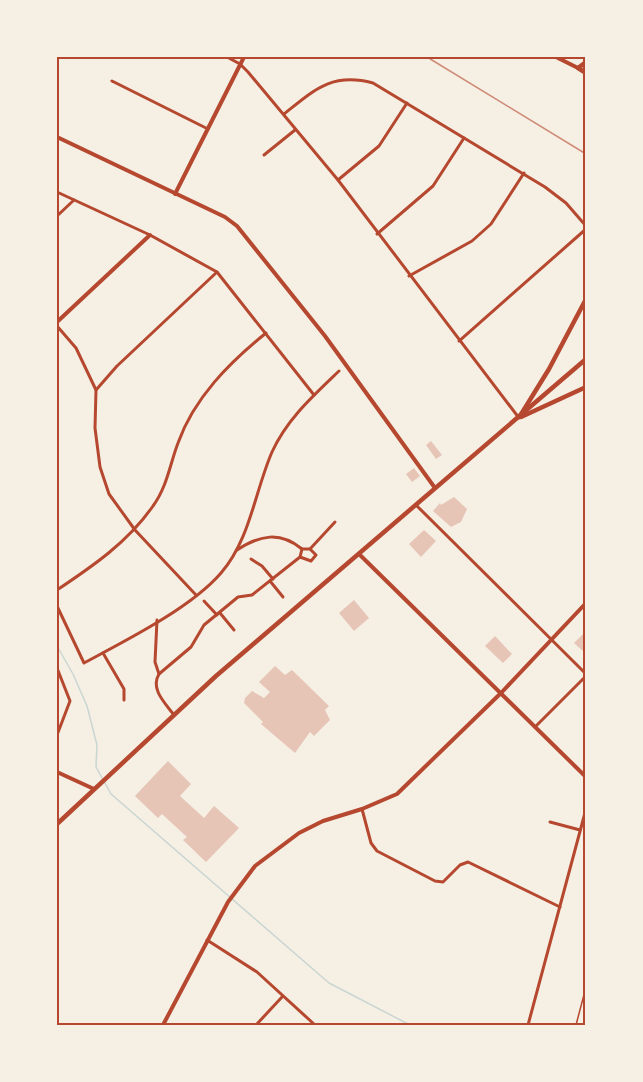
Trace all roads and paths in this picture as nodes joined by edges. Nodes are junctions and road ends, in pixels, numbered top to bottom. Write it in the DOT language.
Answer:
graph roads {
  1 [pos="227,57"];
  2 [pos="244,57"];
  3 [pos="556,57"];
  4 [pos="586,62"];
  5 [pos="240,64"];
  6 [pos="578,68"];
  7 [pos="586,73"];
  8 [pos="112,81"];
  9 [pos="407,103"];
  10 [pos="284,114"];
  11 [pos="208,129"];
  12 [pos="295,130"];
  13 [pos="57,137"];
  14 [pos="464,138"];
  15 [pos="264,155"];
  16 [pos="524,173"];
  17 [pos="338,180"];
  18 [pos="57,192"];
  19 [pos="175,194"];
  20 [pos="74,200"];
  21 [pos="57,216"];
  22 [pos="586,227"];
  23 [pos="377,234"];
  24 [pos="150,235"];
  25 [pos="217,272"];
  26 [pos="409,276"];
  27 [pos="586,299"];
  28 [pos="57,324"];
  29 [pos="266,333"];
  30 [pos="459,341"];
  31 [pos="586,359"];
  32 [pos="339,371"];
  33 [pos="586,387"];
  34 [pos="96,390"];
  35 [pos="314,395"];
  36 [pos="519,418"];
  37 [pos="436,489"];
  38 [pos="417,506"];
  39 [pos="334,522"];
  40 [pos="135,530"];
  41 [pos="302,549"];
  42 [pos="310,549"];
  43 [pos="236,550"];
  44 [pos="360,555"];
  45 [pos="300,556"];
  46 [pos="251,559"];
  47 [pos="271,580"];
  48 [pos="57,590"];
  49 [pos="196,595"];
  50 [pos="283,597"];
  51 [pos="204,600"];
  52 [pos="586,603"];
  53 [pos="57,606"];
  54 [pos="219,614"];
  55 [pos="157,620"];
  56 [pos="234,630"];
  57 [pos="551,641"];
  58 [pos="103,652"];
  59 [pos="57,668"];
  60 [pos="159,674"];
  61 [pos="586,675"];
  62 [pos="59,676"];
  63 [pos="501,693"];
  64 [pos="124,700"];
  65 [pos="174,715"];
  66 [pos="536,726"];
  67 [pos="57,735"];
  68 [pos="57,772"];
  69 [pos="586,777"];
  70 [pos="94,789"];
  71 [pos="362,809"];
  72 [pos="586,809"];
  73 [pos="550,822"];
  74 [pos="57,824"];
  75 [pos="581,830"];
  76 [pos="560,907"];
  77 [pos="207,940"];
  78 [pos="586,987"];
  79 [pos="282,997"];
  80 [pos="162,1025"];
  81 [pos="256,1025"];
  82 [pos="315,1025"];
  83 [pos="528,1025"];
  84 [pos="576,1025"];
  1 -- 5 [label="street"];
  2 -- 5 [label="main road"];
  3 -- 6 [label="main road"];
  4 -- 6 [label="main road"];
  5 -- 10 [label="street"];
  5 -- 11 [label="main road"];
  6 -- 7 [label="main road"];
  8 -- 11 [label="street"];
  9 -- 10 [label="street"];
  9 -- 14 [label="street"];
  9 -- 17 [label="street"];
  10 -- 12 [label="street"];
  11 -- 19 [label="main road"];
  12 -- 15 [label="street"];
  12 -- 17 [label="street"];
  13 -- 19 [label="main road"];
  14 -- 16 [label="street"];
  14 -- 23 [label="street"];
  16 -- 22 [label="street"];
  16 -- 26 [label="street"];
  17 -- 23 [label="street"];
  18 -- 20 [label="street"];
  19 -- 37 [label="main road"];
  20 -- 21 [label="street"];
  20 -- 24 [label="street"];
  22 -- 30 [label="street"];
  23 -- 26 [label="street"];
  24 -- 25 [label="street"];
  24 -- 28 [label="main road"];
  25 -- 29 [label="street"];
  25 -- 34 [label="street"];
  26 -- 30 [label="street"];
  27 -- 36 [label="main road"];
  28 -- 34 [label="street"];
  29 -- 35 [label="street"];
  29 -- 40 [label="street"];
  30 -- 36 [label="street"];
  31 -- 36 [label="main road"];
  32 -- 35 [label="street"];
  33 -- 36 [label="main road"];
  34 -- 40 [label="street"];
  35 -- 43 [label="street"];
  36 -- 37 [label="main road"];
  37 -- 38 [label="main road"];
  38 -- 44 [label="main road"];
  38 -- 57 [label="street"];
  39 -- 42 [label="street"];
  40 -- 48 [label="street"];
  40 -- 49 [label="street"];
  41 -- 42 [label="street"];
  41 -- 43 [label="street"];
  41 -- 45 [label="street"];
  42 -- 45 [label="street"];
  43 -- 49 [label="street"];
  44 -- 63 [label="main road"];
  44 -- 65 [label="main road"];
  45 -- 47 [label="street"];
  46 -- 47 [label="street"];
  47 -- 50 [label="street"];
  47 -- 54 [label="street"];
  49 -- 55 [label="street"];
  51 -- 54 [label="street"];
  52 -- 57 [label="main road"];
  53 -- 58 [label="street"];
  54 -- 56 [label="street"];
  54 -- 60 [label="street"];
  55 -- 58 [label="street"];
  55 -- 60 [label="street"];
  57 -- 61 [label="street"];
  57 -- 63 [label="main road"];
  58 -- 64 [label="street"];
  59 -- 62 [label="street"];
  60 -- 65 [label="street"];
  61 -- 66 [label="street"];
  62 -- 67 [label="street"];
  63 -- 66 [label="main road"];
  63 -- 71 [label="main road"];
  65 -- 70 [label="main road"];
  66 -- 69 [label="main road"];
  68 -- 70 [label="main road"];
  70 -- 74 [label="main road"];
  71 -- 76 [label="street"];
  71 -- 77 [label="main road"];
  72 -- 75 [label="street"];
  73 -- 75 [label="street"];
  75 -- 76 [label="street"];
  76 -- 83 [label="street"];
  77 -- 79 [label="street"];
  77 -- 80 [label="main road"];
  78 -- 84 [label="path"];
  79 -- 81 [label="street"];
  79 -- 82 [label="street"];
}
